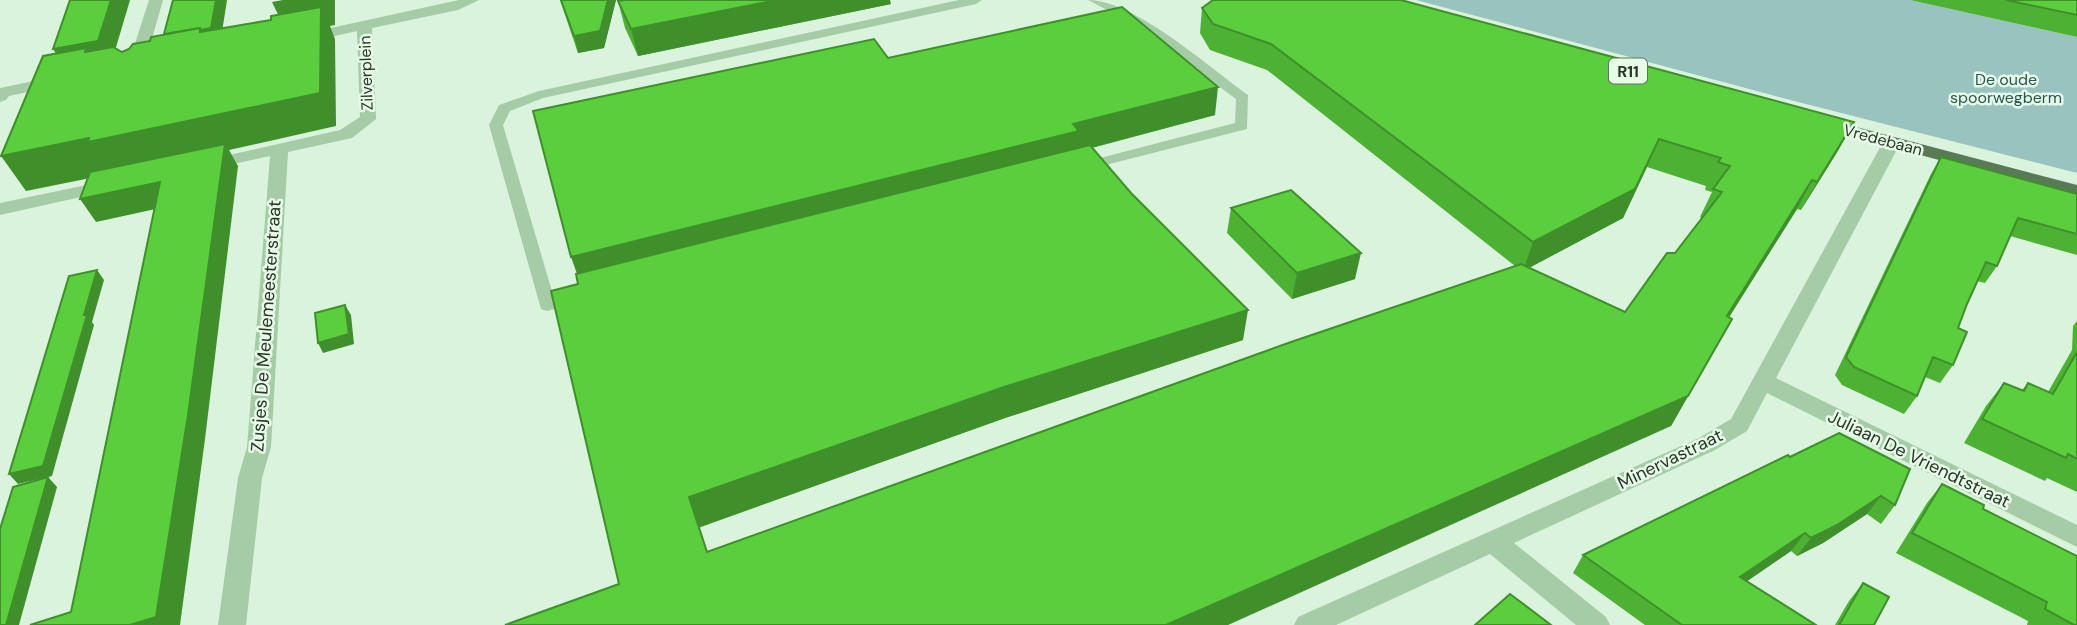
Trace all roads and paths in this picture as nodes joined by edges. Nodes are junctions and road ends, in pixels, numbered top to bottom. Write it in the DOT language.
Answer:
graph roads {
  1 [pos="156,0"];
  2 [pos="472,0"];
  3 [pos="976,0"];
  4 [pos="1094,0"];
  5 [pos="364,26"];
  6 [pos="292,40"];
  7 [pos="156,63"];
  8 [pos="127,68"];
  9 [pos="77,78"];
  10 [pos="141,79"];
  11 [pos="0,97"];
  12 [pos="1808,120"];
  13 [pos="1892,142"];
  14 [pos="279,150"];
  15 [pos="188,169"];
  16 [pos="1068,171"];
  17 [pos="124,183"];
  18 [pos="2077,191"];
  19 [pos="0,209"];
  20 [pos="587,295"];
  21 [pos="1762,382"];
  22 [pos="2077,537"];
  23 [pos="1493,541"];
  24 [pos="232,625"];
  25 [pos="1308,625"];
  26 [pos="1596,625"];
  1 -- 7 [label="street"];
  2 -- 5 [label="street"];
  3 -- 20 [label="lane"];
  4 -- 16 [label="lane"];
  5 -- 6 [label="street"];
  5 -- 14 [label="street, Zilverplein"];
  7 -- 8 [label="street"];
  7 -- 10 [label="lane"];
  9 -- 11 [label="street"];
  12 -- 13 [label="main road, Vredebaan"];
  13 -- 18 [label="main road, Vredebaan"];
  13 -- 21 [label="street, Minervastraat"];
  14 -- 15 [label="street"];
  14 -- 24 [label="street, Zusjes De Meulemeesterstraat"];
  17 -- 19 [label="street"];
  21 -- 22 [label="street, Juliaan De Vriendtstraat"];
  21 -- 23 [label="street, Minervastraat"];
  23 -- 25 [label="street, Minervastraat"];
  23 -- 26 [label="street"];
}
